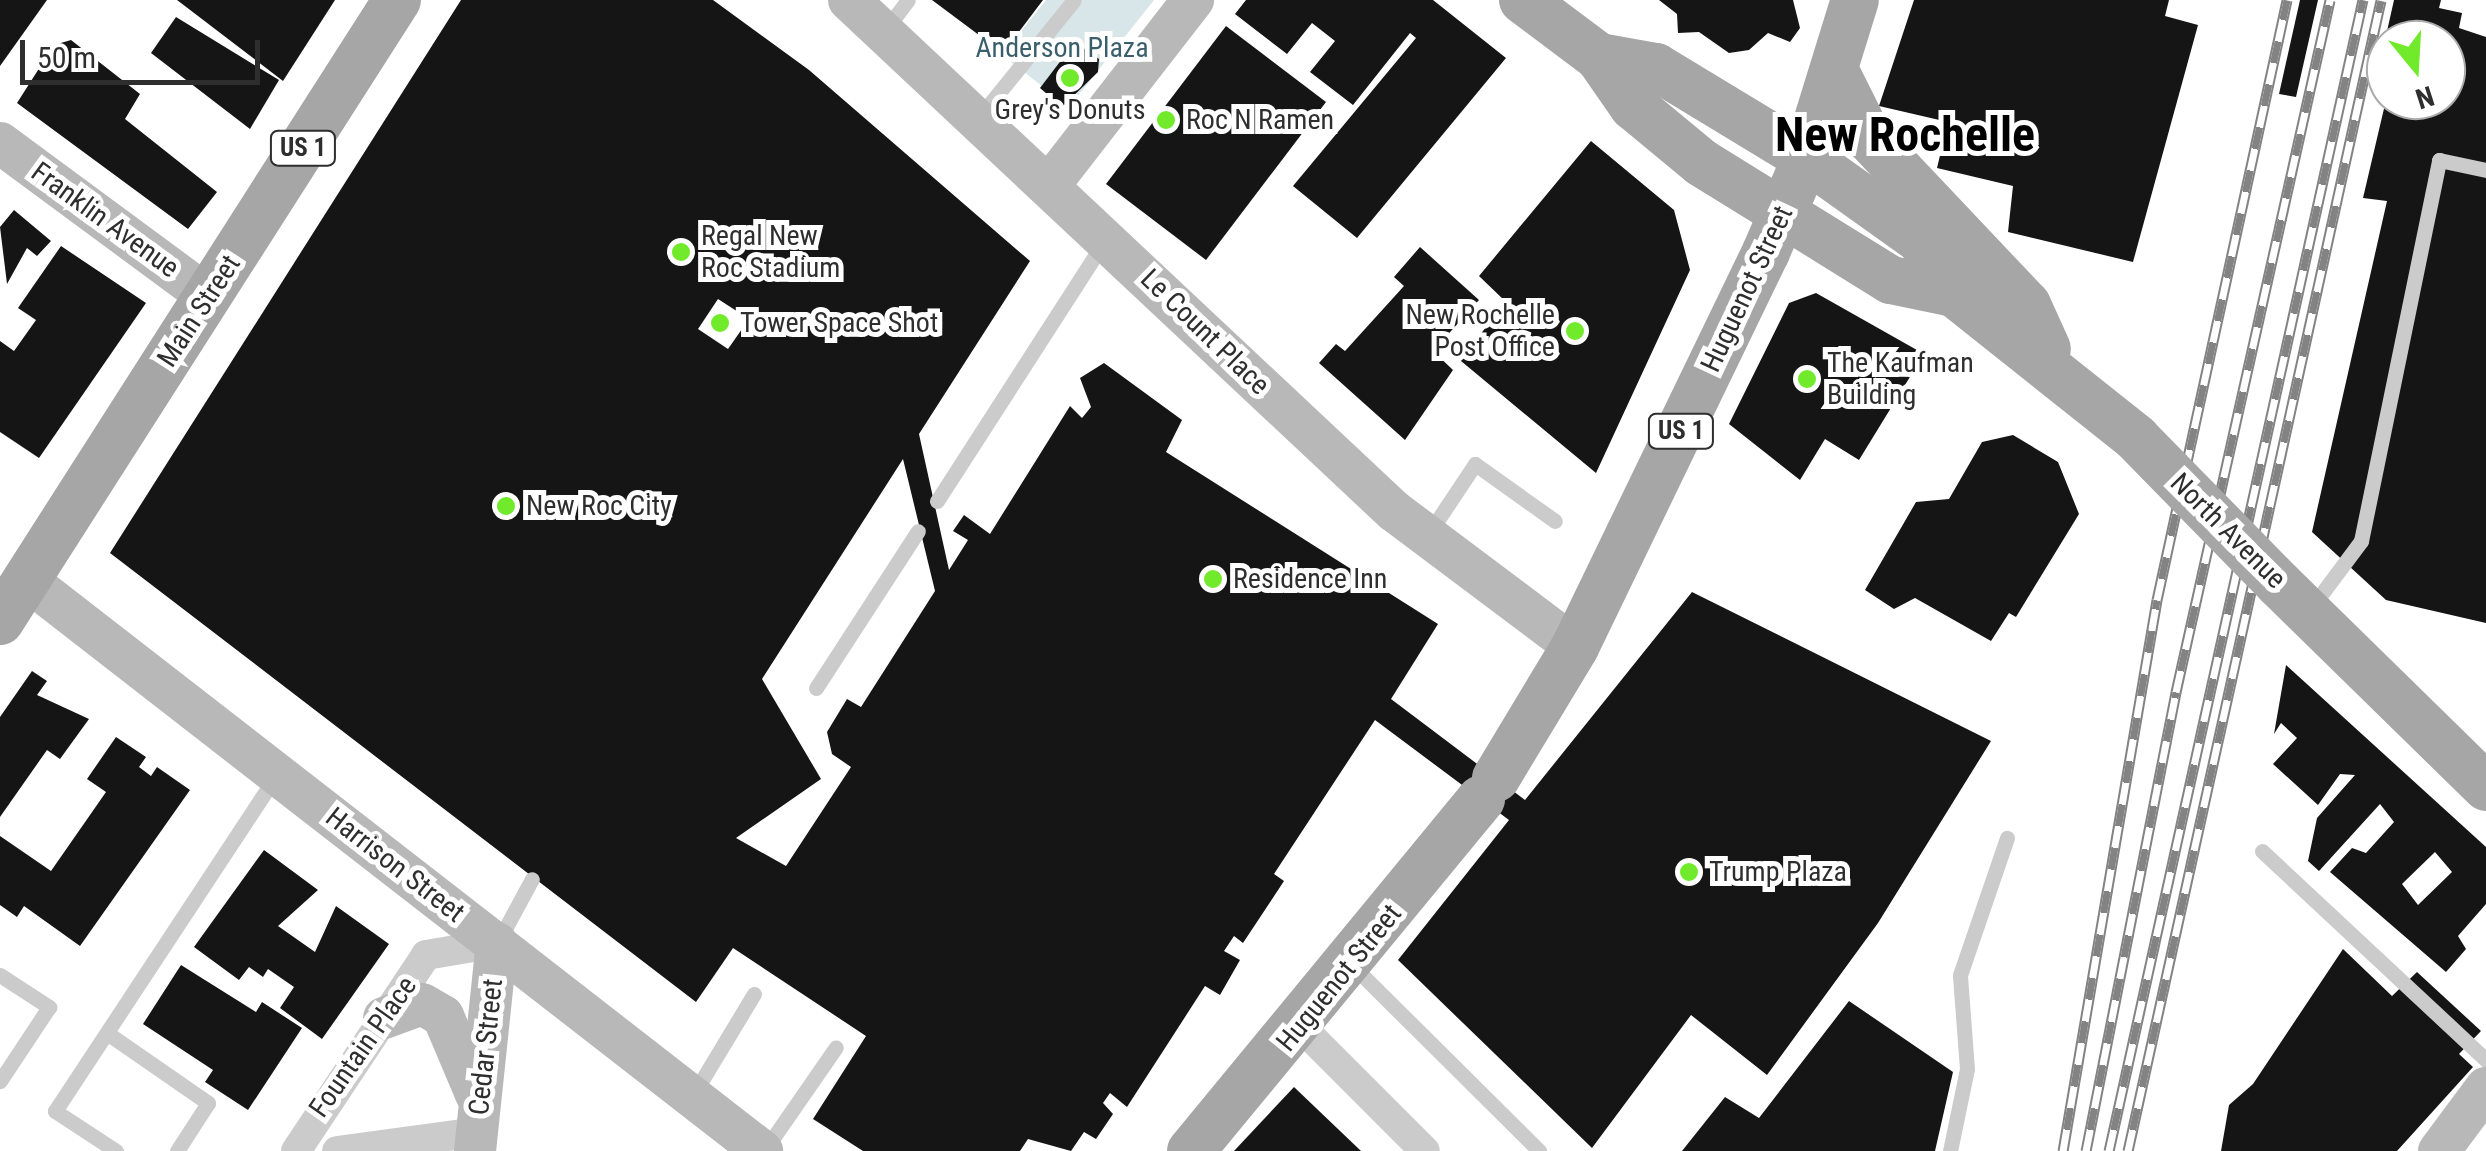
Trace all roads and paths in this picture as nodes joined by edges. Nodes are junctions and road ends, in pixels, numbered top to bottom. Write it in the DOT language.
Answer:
graph roads {
  1 [pos="397,0"];
  2 [pos="849,0"];
  3 [pos="1074,0"];
  4 [pos="1194,0"];
  5 [pos="1523,0"];
  6 [pos="1845,5"];
  7 [pos="897,15"];
  8 [pos="1600,57"];
  9 [pos="1836,73"];
  10 [pos="980,116"];
  11 [pos="0,143"];
  12 [pos="1806,158"];
  13 [pos="2486,170"];
  14 [pos="1052,183"];
  15 [pos="1782,212"];
  16 [pos="1107,237"];
  17 [pos="1954,292"];
  18 [pos="209,297"];
  19 [pos="2055,366"];
  20 [pos="936,501"];
  21 [pos="1555,521"];
  22 [pos="918,531"];
  23 [pos="1426,536"];
  24 [pos="27,580"];
  25 [pos="2294,597"];
  26 [pos="0,621"];
  27 [pos="1575,647"];
  28 [pos="816,688"];
  29 [pos="277,774"];
  30 [pos="2486,787"];
  31 [pos="2008,838"];
  32 [pos="2262,851"];
  33 [pos="532,880"];
  34 [pos="496,943"];
  35 [pos="1352,966"];
  36 [pos="0,975"];
  37 [pos="754,994"];
  38 [pos="384,1018"];
  39 [pos="1301,1027"];
  40 [pos="106,1034"];
  41 [pos="836,1047"];
  42 [pos="2486,1060"];
  43 [pos="0,1082"];
  44 [pos="2486,1088"];
  45 [pos="691,1098"];
  46 [pos="477,1129"];
  47 [pos="116,1151"];
  48 [pos="177,1151"];
  49 [pos="296,1151"];
  50 [pos="337,1151"];
  51 [pos="763,1151"];
  52 [pos="1191,1151"];
  53 [pos="1425,1151"];
  54 [pos="1539,1151"];
  55 [pos="1950,1151"];
  56 [pos="2439,1151"];
  1 -- 18 [label="main road, Main Street / US 1"];
  2 -- 7 [label="street, Le Count Place"];
  3 -- 10 [label="lane"];
  4 -- 14 [label="street"];
  5 -- 8 [label="main road, North Avenue"];
  6 -- 9 [label="main road, Huguenot Street / US 1"];
  7 -- 10 [label="street, Le Count Place"];
  8 -- 12 [label="main road, North Avenue"];
  8 -- 15 [label="main road, North Avenue"];
  9 -- 12 [label="main road, Huguenot Street / US 1"];
  9 -- 19 [label="main road"];
  10 -- 14 [label="street, Le Count Place"];
  11 -- 18 [label="street, Franklin Avenue"];
  12 -- 15 [label="main road, Huguenot Street / US 1"];
  12 -- 17 [label="main road, North Avenue"];
  13 -- 25 [label="lane"];
  14 -- 16 [label="street, Le Count Place"];
  15 -- 17 [label="main road, North Avenue"];
  15 -- 27 [label="main road, Huguenot Street / US 1"];
  16 -- 20 [label="lane"];
  16 -- 23 [label="street, Le Count Place"];
  17 -- 19 [label="main road, North Avenue"];
  18 -- 24 [label="main road, Main Street / US 1"];
  19 -- 25 [label="main road, North Avenue, bridge"];
  21 -- 23 [label="lane"];
  22 -- 28 [label="lane"];
  23 -- 27 [label="street, Le Count Place"];
  24 -- 26 [label="main road, Main Street / US 1"];
  24 -- 29 [label="street, Harrison Street"];
  25 -- 30 [label="main road, North Avenue"];
  27 -- 35 [label="main road, Huguenot Street / US 1"];
  29 -- 34 [label="street, Harrison Street"];
  29 -- 40 [label="lane"];
  31 -- 55 [label="lane"];
  32 -- 42 [label="lane"];
  33 -- 34 [label="lane"];
  34 -- 38 [label="street, Fountain Place"];
  34 -- 45 [label="street, Harrison Street"];
  34 -- 46 [label="street, Cedar Street"];
  35 -- 39 [label="main road, Huguenot Street / US 1"];
  35 -- 54 [label="lane"];
  36 -- 43 [label="lane"];
  37 -- 45 [label="lane"];
  38 -- 46 [label="street"];
  38 -- 49 [label="street, Fountain Place"];
  39 -- 52 [label="main road, Huguenot Street / US 1"];
  39 -- 53 [label="street"];
  40 -- 47 [label="lane"];
  40 -- 48 [label="lane"];
  41 -- 51 [label="lane"];
  44 -- 56 [label="street"];
  45 -- 51 [label="street, Harrison Street"];
  46 -- 50 [label="street, Fountain Place"];
}
